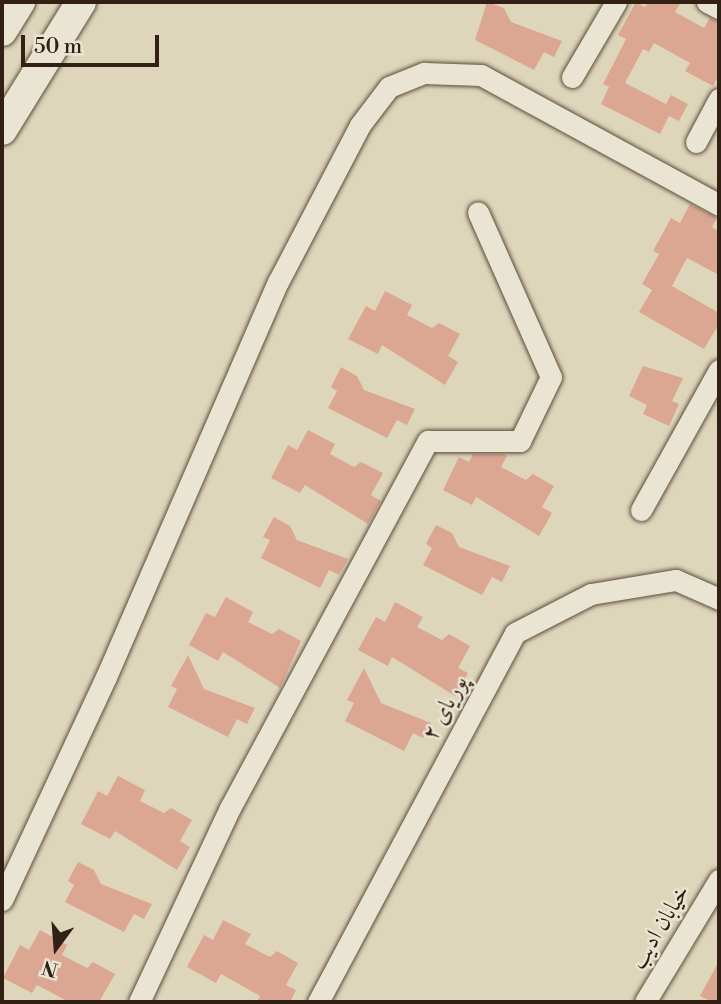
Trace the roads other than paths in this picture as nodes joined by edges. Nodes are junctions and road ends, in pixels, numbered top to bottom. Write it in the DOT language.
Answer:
graph roads {
  1 [pos="20,2"];
  2 [pos="81,2"];
  3 [pos="616,2"];
  4 [pos="707,2"];
  5 [pos="719,8"];
  6 [pos="2,31"];
  7 [pos="572,77"];
  8 [pos="719,99"];
  9 [pos="2,130"];
  10 [pos="696,142"];
  11 [pos="719,205"];
  12 [pos="478,212"];
  13 [pos="719,370"];
  14 [pos="641,510"];
  15 [pos="719,599"];
  16 [pos="719,880"];
  17 [pos="2,900"];
  18 [pos="139,1002"];
  19 [pos="318,1002"];
  20 [pos="645,1002"];
  1 -- 6 [label="main road"];
  2 -- 9 [label="main road"];
  3 -- 7 [label="street"];
  4 -- 5 [label="street"];
  8 -- 10 [label="street"];
  11 -- 17 [label="street"];
  12 -- 18 [label="street"];
  13 -- 14 [label="street"];
  15 -- 19 [label="street, پوریای ۲"];
  16 -- 20 [label="street, خیابان ادیب"];
}
